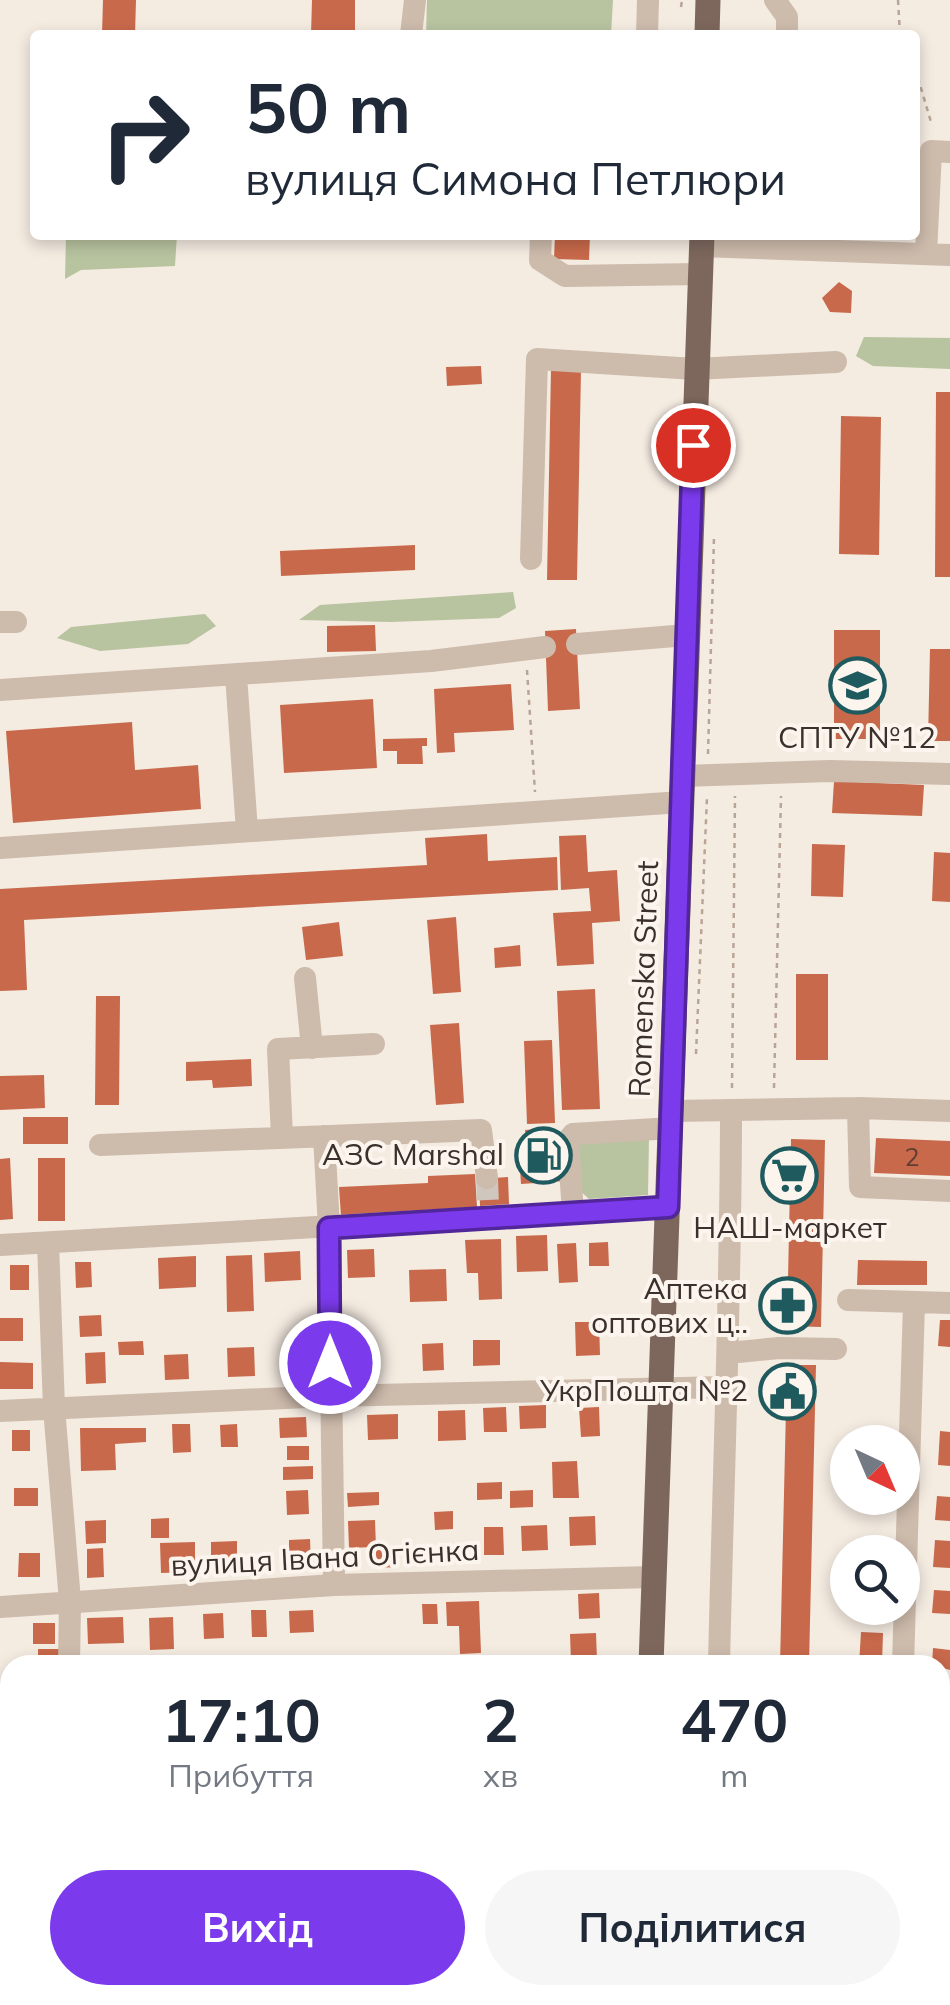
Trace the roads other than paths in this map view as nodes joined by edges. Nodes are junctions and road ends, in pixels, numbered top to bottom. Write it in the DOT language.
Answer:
graph roads {
  1 [pos="414,0"];
  2 [pos="648,0"];
  3 [pos="708,0"];
  4 [pos="774,0"];
  5 [pos="411,30"];
  6 [pos="647,30"];
  7 [pos="707,30"];
  8 [pos="786,30"];
  9 [pos="950,152"];
  10 [pos="541,240"];
  11 [pos="702,240"];
  12 [pos="771,242"];
  13 [pos="938,255"];
  14 [pos="700,274"];
  15 [pos="836,362"];
  16 [pos="695,368"];
  17 [pos="530,559"];
  18 [pos="687,635"];
  19 [pos="577,644"];
  20 [pos="545,647"];
  21 [pos="236,675"];
  22 [pos="0,690"];
  23 [pos="950,774"];
  24 [pos="682,789"];
  25 [pos="247,831"];
  26 [pos="0,848"];
  27 [pos="306,978"];
  28 [pos="374,1044"];
  29 [pos="312,1048"];
  30 [pos="858,1108"];
  31 [pos="731,1110"];
  32 [pos="950,1111"];
  33 [pos="672,1119"];
  34 [pos="324,1136"];
  35 [pos="282,1138"];
  36 [pos="100,1145"];
  37 [pos="486,1178"];
  38 [pos="950,1191"];
  39 [pos="668,1207"];
  40 [pos="573,1213"];
  41 [pos="329,1228"];
  42 [pos="48,1243"];
  43 [pos="0,1245"];
  44 [pos="848,1300"];
  45 [pos="914,1303"];
  46 [pos="950,1303"];
  47 [pos="836,1349"];
  48 [pos="728,1353"];
  49 [pos="662,1387"];
  50 [pos="725,1388"];
  51 [pos="330,1396"];
  52 [pos="54,1408"];
  53 [pos="0,1411"];
  54 [pos="653,1577"];
  55 [pos="334,1584"];
  56 [pos="70,1602"];
  57 [pos="0,1607"];
  58 [pos="69,1655"];
  59 [pos="651,1655"];
  60 [pos="718,1655"];
  61 [pos="902,1655"];
  1 -- 5 [label="street"];
  2 -- 6 [label="street"];
  3 -- 7 [label="main road"];
  4 -- 8 [label="street"];
  9 -- 13 [label="street"];
  10 -- 14 [label="street"];
  11 -- 12 [label="street"];
  11 -- 14 [label="main road, Romenska Street"];
  12 -- 13 [label="street"];
  14 -- 16 [label="main road, Romenska Street"];
  15 -- 16 [label="street"];
  16 -- 17 [label="street"];
  16 -- 18 [label="main road, Romenska Street"];
  18 -- 19 [label="street"];
  18 -- 24 [label="main road, Romenska Street"];
  20 -- 21 [label="street"];
  21 -- 22 [label="street"];
  21 -- 25 [label="street"];
  23 -- 24 [label="street"];
  24 -- 25 [label="street"];
  24 -- 33 [label="main road, Romenska Street"];
  25 -- 26 [label="street"];
  27 -- 29 [label="street"];
  28 -- 29 [label="street"];
  29 -- 35 [label="street"];
  30 -- 31 [label="street"];
  30 -- 32 [label="street"];
  30 -- 38 [label="street"];
  31 -- 33 [label="street"];
  31 -- 48 [label="street"];
  33 -- 39 [label="main road, Romenska Street"];
  33 -- 40 [label="street"];
  34 -- 35 [label="street"];
  34 -- 37 [label="street"];
  34 -- 41 [label="street"];
  35 -- 36 [label="street"];
  39 -- 40 [label="street"];
  39 -- 49 [label="main road, Romenska Street"];
  40 -- 41 [label="street"];
  41 -- 42 [label="street"];
  41 -- 51 [label="street"];
  42 -- 43 [label="street"];
  42 -- 52 [label="street"];
  44 -- 45 [label="street"];
  45 -- 46 [label="street"];
  45 -- 61 [label="street"];
  47 -- 48 [label="street"];
  48 -- 50 [label="street"];
  49 -- 50 [label="street"];
  49 -- 51 [label="street"];
  49 -- 54 [label="main road, Romenska Street"];
  50 -- 60 [label="street"];
  51 -- 52 [label="street"];
  51 -- 55 [label="street"];
  52 -- 53 [label="street"];
  52 -- 56 [label="street"];
  54 -- 55 [label="street, вулиця Івана Огієнка"];
  54 -- 59 [label="main road, Romenska Street"];
  55 -- 56 [label="street, вулиця Івана Огієнка"];
  56 -- 57 [label="street, вулиця Івана Огієнка"];
  56 -- 58 [label="street"];
}
